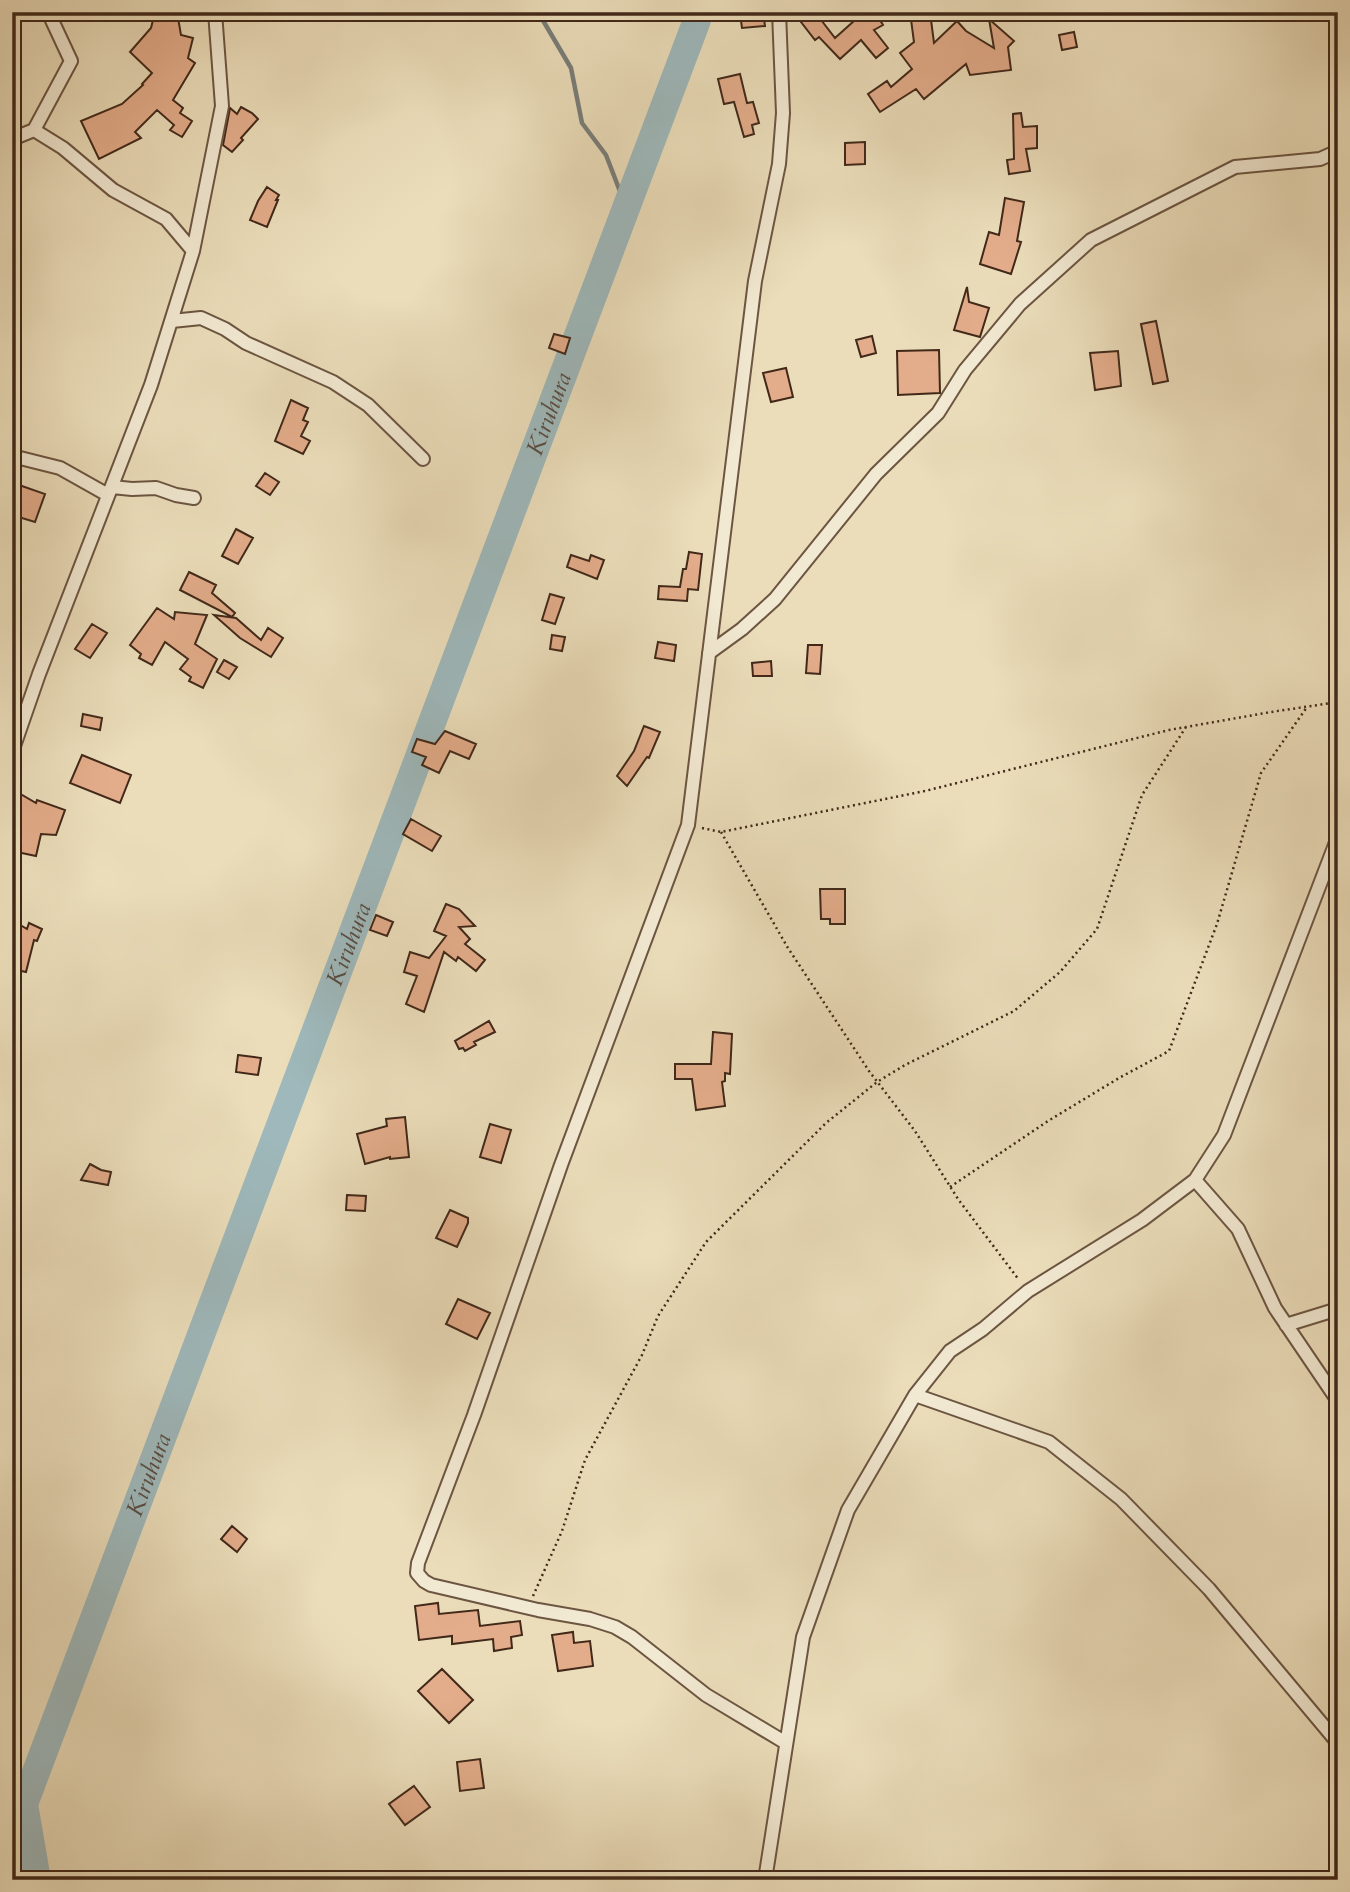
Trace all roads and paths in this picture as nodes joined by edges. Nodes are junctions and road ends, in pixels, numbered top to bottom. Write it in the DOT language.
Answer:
graph roads {
  1 [pos="46,12"];
  2 [pos="215,12"];
  3 [pos="779,12"];
  4 [pos="34,130"];
  5 [pos="12,139"];
  6 [pos="1338,151"];
  7 [pos="193,251"];
  8 [pos="172,321"];
  9 [pos="12,456"];
  10 [pos="423,459"];
  11 [pos="110,491"];
  12 [pos="194,498"];
  13 [pos="709,653"];
  14 [pos="1338,702"];
  15 [pos="1307,706"];
  16 [pos="1186,727"];
  17 [pos="12,752"];
  18 [pos="688,825"];
  19 [pos="721,831"];
  20 [pos="1338,837"];
  21 [pos="877,1082"];
  22 [pos="1195,1180"];
  23 [pos="950,1187"];
  24 [pos="1028,1291"];
  25 [pos="1338,1309"];
  26 [pos="1286,1325"];
  27 [pos="915,1395"];
  28 [pos="1338,1401"];
  29 [pos="528,1608"];
  30 [pos="786,1743"];
  31 [pos="1338,1743"];
  32 [pos="765,1880"];
  1 -- 4 [label="street"];
  2 -- 7 [label="street"];
  3 -- 13 [label="street"];
  4 -- 5 [label="street"];
  4 -- 7 [label="street"];
  6 -- 13 [label="street"];
  7 -- 8 [label="street"];
  8 -- 10 [label="street"];
  8 -- 11 [label="street"];
  9 -- 11 [label="street"];
  11 -- 12 [label="street"];
  11 -- 17 [label="street"];
  13 -- 18 [label="street"];
  14 -- 15 [label="path"];
  15 -- 16 [label="path"];
  15 -- 23 [label="path"];
  16 -- 19 [label="path"];
  16 -- 21 [label="path"];
  18 -- 19 [label="path"];
  18 -- 29 [label="street"];
  19 -- 21 [label="path"];
  20 -- 22 [label="street"];
  21 -- 23 [label="path"];
  21 -- 29 [label="path"];
  22 -- 24 [label="street"];
  22 -- 26 [label="street"];
  23 -- 24 [label="path"];
  24 -- 27 [label="street"];
  25 -- 26 [label="street"];
  26 -- 28 [label="street"];
  27 -- 30 [label="street"];
  27 -- 31 [label="street"];
  29 -- 30 [label="street"];
  30 -- 32 [label="street"];
}
